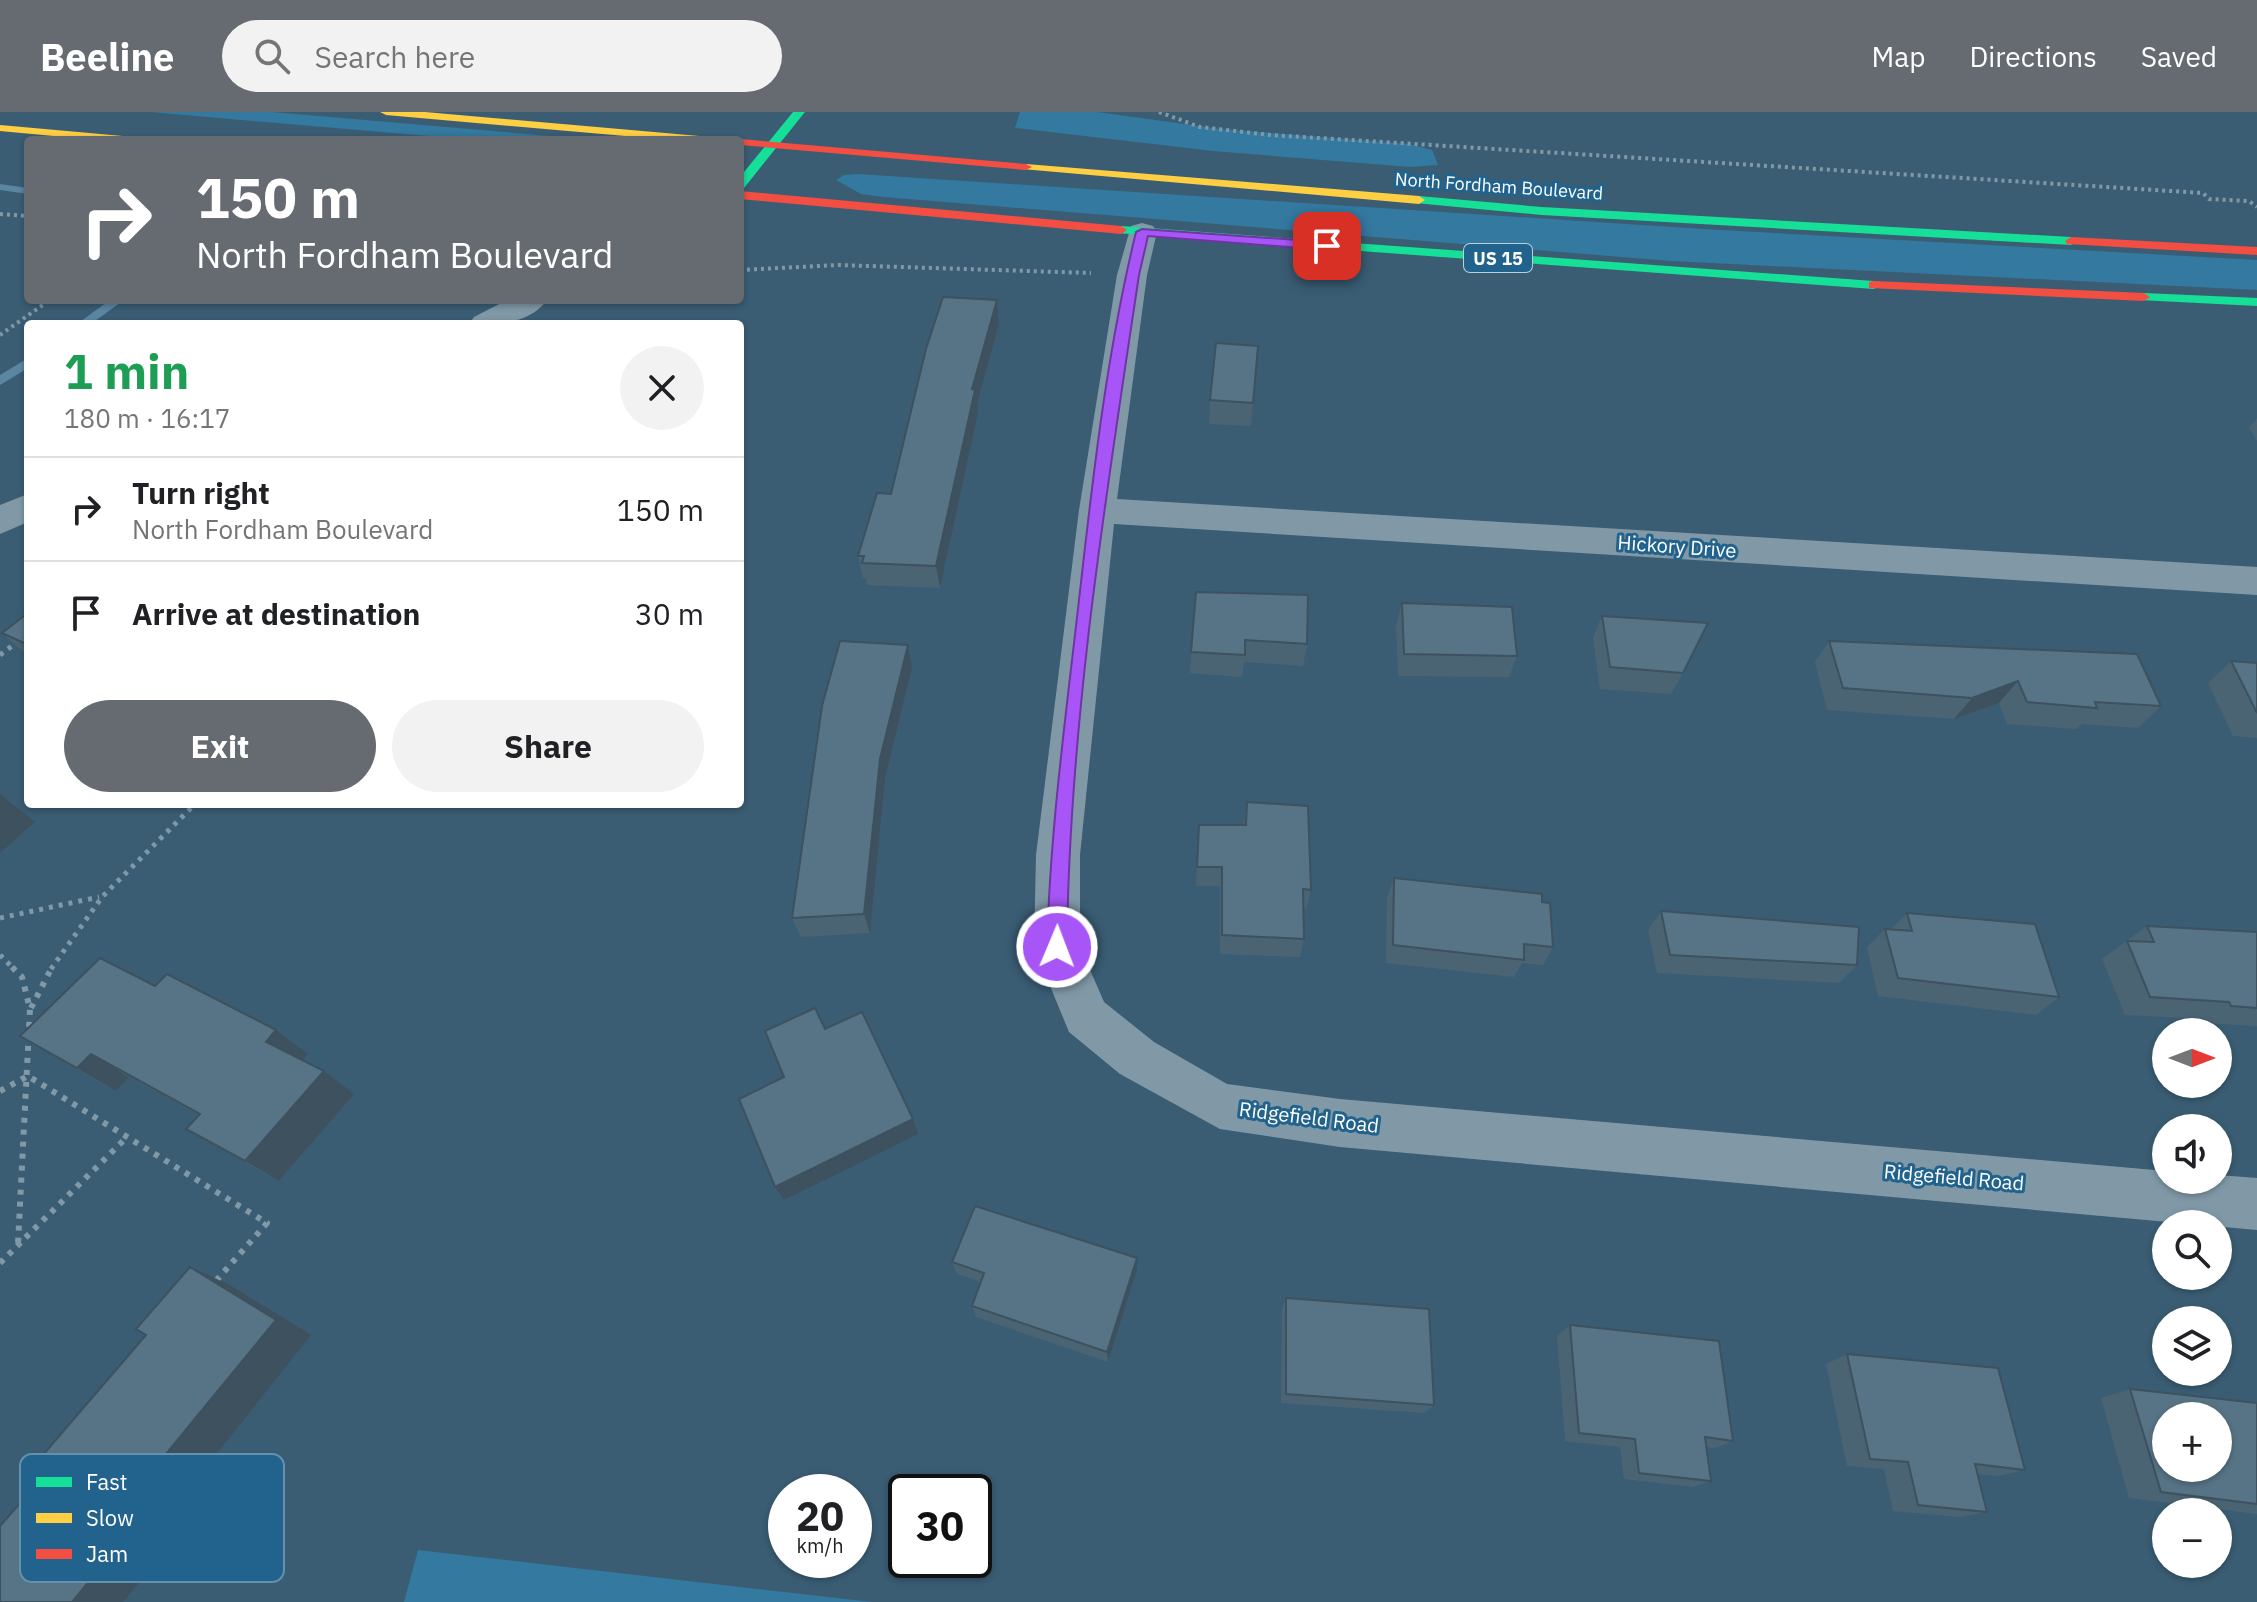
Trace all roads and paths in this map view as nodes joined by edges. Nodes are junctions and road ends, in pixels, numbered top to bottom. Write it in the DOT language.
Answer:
graph roads {
  1 [pos="386,112"];
  2 [pos="799,112"];
  3 [pos="1159,112"];
  4 [pos="0,128"];
  5 [pos="89,136"];
  6 [pos="665,136"];
  7 [pos="744,142"];
  8 [pos="774,145"];
  9 [pos="744,180"];
  10 [pos="744,195"];
  11 [pos="2257,207"];
  12 [pos="0,214"];
  13 [pos="24,216"];
  14 [pos="1142,232"];
  15 [pos="2257,251"];
  16 [pos="744,270"];
  17 [pos="1132,275"];
  18 [pos="2257,302"];
  19 [pos="44,304"];
  20 [pos="523,304"];
  21 [pos="493,320"];
  22 [pos="0,335"];
  23 [pos="24,508"];
  24 [pos="1097,510"];
  25 [pos="0,521"];
  26 [pos="2257,581"];
  27 [pos="24,637"];
  28 [pos="0,655"];
  29 [pos="191,808"];
  30 [pos="100,897"];
  31 [pos="0,918"];
  32 [pos="0,955"];
  33 [pos="30,1009"];
  34 [pos="28,1076"];
  35 [pos="0,1091"];
  36 [pos="127,1137"];
  37 [pos="2257,1204"];
  38 [pos="18,1244"];
  39 [pos="0,1263"];
  40 [pos="205,1294"];
  1 -- 6 [label="main road"];
  2 -- 8 [label="main road"];
  3 -- 11 [label="path"];
  4 -- 5 [label="main road"];
  7 -- 8 [label="main road, North Fordham Boulevard"];
  8 -- 9 [label="main road"];
  8 -- 15 [label="main road, North Fordham Boulevard"];
  10 -- 14 [label="main road, US 15"];
  12 -- 13 [label="path"];
  14 -- 17 [label="street, Ridgefield Road"];
  14 -- 18 [label="main road, US 15"];
  16 -- 17 [label="path"];
  17 -- 24 [label="street, Ridgefield Road"];
  19 -- 22 [label="path"];
  20 -- 21 [label="street"];
  23 -- 25 [label="street"];
  24 -- 26 [label="street, Hickory Drive"];
  24 -- 37 [label="street, Ridgefield Road"];
  27 -- 28 [label="path"];
  29 -- 30 [label="path"];
  30 -- 31 [label="path"];
  30 -- 33 [label="path"];
  32 -- 33 [label="path"];
  33 -- 34 [label="path"];
  34 -- 35 [label="path"];
  34 -- 36 [label="path"];
  34 -- 38 [label="path"];
  36 -- 38 [label="path"];
  36 -- 40 [label="path"];
  38 -- 39 [label="path"];
}
